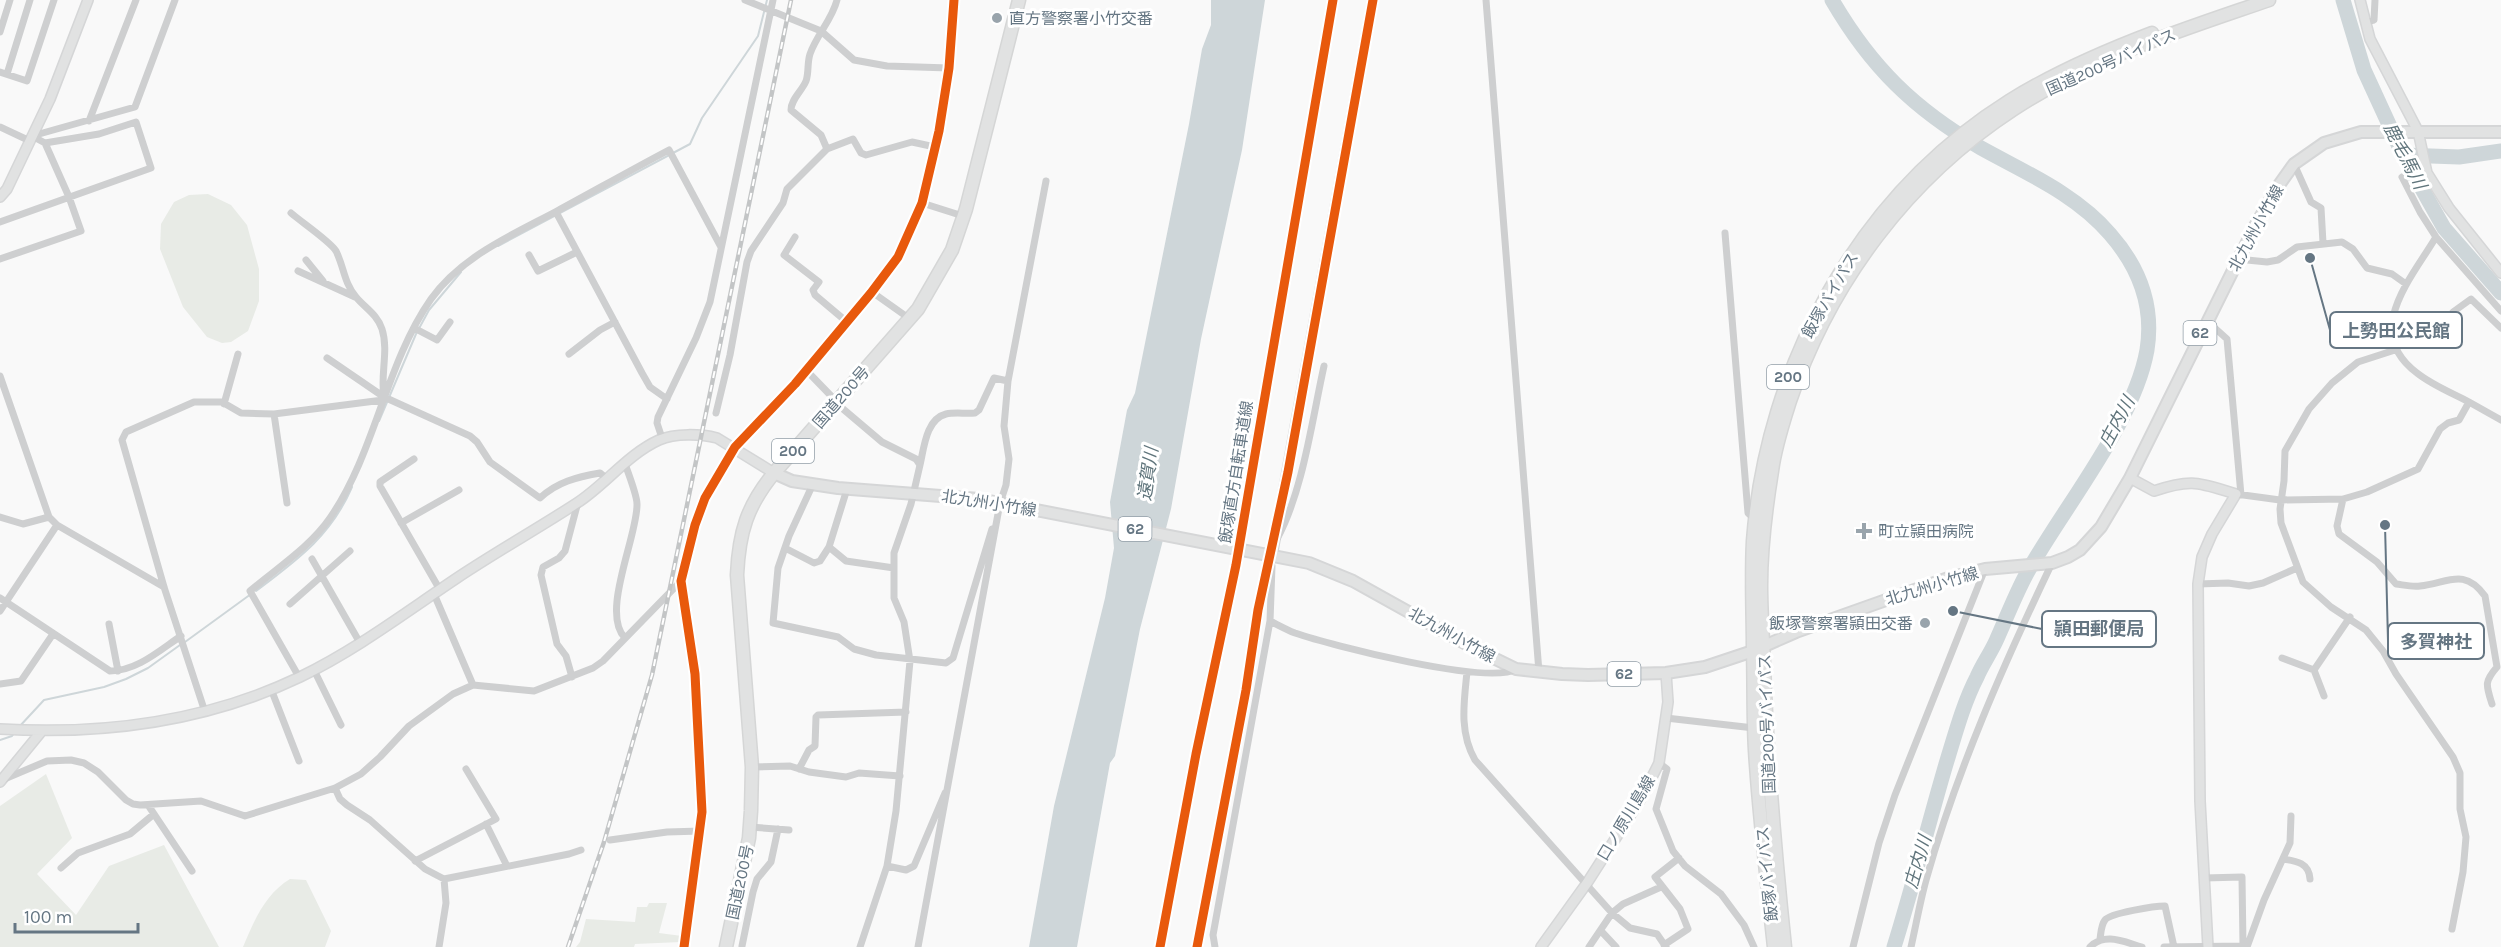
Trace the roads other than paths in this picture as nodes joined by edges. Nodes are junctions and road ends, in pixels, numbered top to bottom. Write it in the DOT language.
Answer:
graph roads {
  1 [pos="10,0"];
  2 [pos="30,0"];
  3 [pos="54,0"];
  4 [pos="88,0"];
  5 [pos="136,0"];
  6 [pos="175,0"];
  7 [pos="745,0"];
  8 [pos="773,0"];
  9 [pos="837,0"];
  10 [pos="954,0"];
  11 [pos="1019,0"];
  12 [pos="1373,0"];
  13 [pos="1486,0"];
  14 [pos="2244,0"];
  15 [pos="2269,0"];
  16 [pos="2361,0"];
  17 [pos="2375,0"];
  18 [pos="771,10"];
  19 [pos="2364,22"];
  20 [pos="821,31"];
  21 [pos="0,32"];
  22 [pos="949,68"];
  23 [pos="3,73"];
  24 [pos="1990,120"];
  25 [pos="89,121"];
  26 [pos="0,127"];
  27 [pos="2415,131"];
  28 [pos="2501,132"];
  29 [pos="31,139"];
  30 [pos="45,143"];
  31 [pos="935,147"];
  32 [pos="827,149"];
  33 [pos="1948,153"];
  34 [pos="2294,164"];
  35 [pos="2402,177"];
  36 [pos="1046,181"];
  37 [pos="0,197"];
  38 [pos="69,197"];
  39 [pos="922,203"];
  40 [pos="556,212"];
  41 [pos="291,213"];
  42 [pos="963,216"];
  43 [pos="0,222"];
  44 [pos="1725,233"];
  45 [pos="795,237"];
  46 [pos="2436,237"];
  47 [pos="2323,243"];
  48 [pos="721,247"];
  49 [pos="578,252"];
  50 [pos="529,255"];
  51 [pos="0,259"];
  52 [pos="2237,259"];
  53 [pos="306,260"];
  54 [pos="298,271"];
  55 [pos="2501,273"];
  56 [pos="325,283"];
  57 [pos="2406,284"];
  58 [pos="872,292"];
  59 [pos="356,297"];
  60 [pos="2501,311"];
  61 [pos="2453,312"];
  62 [pos="910,319"];
  63 [pos="2207,321"];
  64 [pos="450,322"];
  65 [pos="615,322"];
  66 [pos="847,322"];
  67 [pos="414,328"];
  68 [pos="2501,328"];
  69 [pos="2395,350"];
  70 [pos="238,354"];
  71 [pos="569,354"];
  72 [pos="327,358"];
  73 [pos="1324,366"];
  74 [pos="806,370"];
  75 [pos="0,376"];
  76 [pos="1008,381"];
  77 [pos="383,398"];
  78 [pos="667,399"];
  79 [pos="2469,402"];
  80 [pos="837,403"];
  81 [pos="224,404"];
  82 [pos="716,413"];
  83 [pos="274,414"];
  84 [pos="2501,420"];
  85 [pos="662,438"];
  86 [pos="735,447"];
  87 [pos="414,459"];
  88 [pos="625,464"];
  89 [pos="920,465"];
  90 [pos="774,473"];
  91 [pos="2130,478"];
  92 [pos="607,479"];
  93 [pos="813,484"];
  94 [pos="847,489"];
  95 [pos="459,490"];
  96 [pos="913,493"];
  97 [pos="2239,495"];
  98 [pos="2343,499"];
  99 [pos="2280,500"];
  100 [pos="578,502"];
  101 [pos="287,503"];
  102 [pos="1001,506"];
  103 [pos="0,517"];
  104 [pos="49,517"];
  105 [pos="1755,519"];
  106 [pos="402,523"];
  107 [pos="57,525"];
  108 [pos="829,547"];
  109 [pos="785,548"];
  110 [pos="350,551"];
  111 [pos="1270,552"];
  112 [pos="312,559"];
  113 [pos="2052,563"];
  114 [pos="894,568"];
  115 [pos="1989,568"];
  116 [pos="2297,568"];
  117 [pos="322,577"];
  118 [pos="681,581"];
  119 [pos="2198,584"];
  120 [pos="164,587"];
  121 [pos="437,592"];
  122 [pos="3,600"];
  123 [pos="290,604"];
  124 [pos="0,611"];
  125 [pos="2349,617"];
  126 [pos="1270,621"];
  127 [pos="109,624"];
  128 [pos="54,634"];
  129 [pos="181,636"];
  130 [pos="625,638"];
  131 [pos="360,643"];
  132 [pos="1758,649"];
  133 [pos="2282,658"];
  134 [pos="910,661"];
  135 [pos="1516,669"];
  136 [pos="314,670"];
  137 [pos="2314,670"];
  138 [pos="118,671"];
  139 [pos="1467,672"];
  140 [pos="1539,672"];
  141 [pos="1666,673"];
  142 [pos="572,676"];
  143 [pos="299,677"];
  144 [pos="0,684"];
  145 [pos="472,685"];
  146 [pos="271,689"];
  147 [pos="2324,696"];
  148 [pos="2492,704"];
  149 [pos="205,712"];
  150 [pos="906,712"];
  151 [pos="1666,718"];
  152 [pos="341,725"];
  153 [pos="1754,728"];
  154 [pos="0,729"];
  155 [pos="41,732"];
  156 [pos="299,761"];
  157 [pos="1659,763"];
  158 [pos="752,767"];
  159 [pos="466,769"];
  160 [pos="799,769"];
  161 [pos="900,776"];
  162 [pos="0,782"];
  163 [pos="949,785"];
  164 [pos="335,788"];
  165 [pos="147,805"];
  166 [pos="154,813"];
  167 [pos="2291,816"];
  168 [pos="486,824"];
  169 [pos="750,827"];
  170 [pos="778,829"];
  171 [pos="789,830"];
  172 [pos="701,831"];
  173 [pos="610,840"];
  174 [pos="581,850"];
  175 [pos="1679,858"];
  176 [pos="2283,859"];
  177 [pos="415,861"];
  178 [pos="887,866"];
  179 [pos="507,867"];
  180 [pos="61,868"];
  181 [pos="192,871"];
  182 [pos="2204,878"];
  183 [pos="444,879"];
  184 [pos="2310,879"];
  185 [pos="1587,883"];
  186 [pos="1661,887"];
  187 [pos="1612,913"];
  188 [pos="2452,929"];
  189 [pos="1601,931"];
  190 [pos="2100,939"];
  191 [pos="742,946"];
  192 [pos="1213,946"];
  193 [pos="1665,946"];
  194 [pos="2208,946"];
  195 [pos="2246,946"];
  196 [pos="439,947"];
  197 [pos="684,947"];
  198 [pos="726,947"];
  199 [pos="860,947"];
  200 [pos="918,947"];
  201 [pos="1197,947"];
  202 [pos="1541,947"];
  203 [pos="1589,947"];
  204 [pos="1616,947"];
  205 [pos="1754,947"];
  206 [pos="1774,947"];
  207 [pos="1785,947"];
  208 [pos="1853,947"];
  209 [pos="1911,947"];
  210 [pos="2090,947"];
  211 [pos="2142,947"];
  212 [pos="2164,947"];
  213 [pos="2174,947"];
  1 -- 21 [label="street"];
  2 -- 23 [label="street"];
  3 -- 23 [label="street"];
  4 -- 29 [label="street"];
  5 -- 25 [label="street"];
  6 -- 25 [label="street"];
  7 -- 18 [label="street"];
  8 -- 18 [label="street"];
  9 -- 20 [label="street"];
  10 -- 22 [label="street"];
  11 -- 42 [label="highway, 国道200号 / 200"];
  12 -- 111 [label="street"];
  13 -- 140 [label="street"];
  14 -- 24 [label="highway, 200"];
  15 -- 24 [label="highway, 国道200号バイパス / 200"];
  16 -- 19 [label="street"];
  17 -- 19 [label="street"];
  18 -- 20 [label="street"];
  18 -- 48 [label="street"];
  19 -- 27 [label="street"];
  20 -- 22 [label="street"];
  20 -- 32 [label="street"];
  22 -- 31 [label="street"];
  24 -- 33 [label="highway, 国道200号バイパス / 200"];
  25 -- 29 [label="street"];
  26 -- 29 [label="street"];
  27 -- 28 [label="main road, 北九州小竹線 / 62"];
  27 -- 34 [label="main road, 北九州小竹線 / 62"];
  27 -- 55 [label="street"];
  29 -- 30 [label="street"];
  29 -- 37 [label="street"];
  30 -- 38 [label="street"];
  30 -- 38 [label="street"];
  31 -- 32 [label="street"];
  31 -- 39 [label="street"];
  32 -- 82 [label="street"];
  33 -- 105 [label="highway, 飯塚バイパス / 200"];
  33 -- 132 [label="highway, 国道200号バイパス / 200"];
  34 -- 47 [label="street"];
  34 -- 52 [label="main road, 北九州小竹線 / 62"];
  35 -- 46 [label="street"];
  36 -- 76 [label="street"];
  38 -- 43 [label="street"];
  38 -- 51 [label="street"];
  39 -- 42 [label="street"];
  39 -- 58 [label="street"];
  40 -- 48 [label="street"];
  40 -- 49 [label="street"];
  40 -- 67 [label="street"];
  41 -- 59 [label="street"];
  42 -- 62 [label="highway, 国道200号 / 200"];
  44 -- 105 [label="street"];
  45 -- 66 [label="street"];
  46 -- 57 [label="street"];
  46 -- 60 [label="street"];
  47 -- 52 [label="street"];
  47 -- 57 [label="street"];
  48 -- 78 [label="street"];
  49 -- 50 [label="street"];
  49 -- 65 [label="street"];
  52 -- 63 [label="main road, 北九州小竹線 / 62"];
  53 -- 56 [label="street"];
  54 -- 56 [label="street"];
  56 -- 59 [label="street"];
  57 -- 69 [label="street"];
  58 -- 62 [label="street"];
  58 -- 66 [label="street"];
  59 -- 77 [label="street"];
  61 -- 68 [label="street"];
  62 -- 80 [label="highway, 国道200号 / 200"];
  63 -- 91 [label="main road, 北九州小竹線 / 62"];
  63 -- 97 [label="street"];
  64 -- 67 [label="street"];
  65 -- 71 [label="street"];
  65 -- 78 [label="street"];
  66 -- 74 [label="street"];
  67 -- 77 [label="street"];
  69 -- 79 [label="street"];
  69 -- 99 [label="street"];
  70 -- 81 [label="street"];
  72 -- 77 [label="street"];
  73 -- 111 [label="street"];
  74 -- 80 [label="street"];
  74 -- 86 [label="street"];
  75 -- 104 [label="street"];
  76 -- 89 [label="street"];
  76 -- 102 [label="street"];
  77 -- 83 [label="street"];
  77 -- 92 [label="street"];
  77 -- 143 [label="street"];
  78 -- 85 [label="street"];
  79 -- 84 [label="street"];
  79 -- 98 [label="street"];
  80 -- 89 [label="street"];
  80 -- 90 [label="highway, 国道200号 / 200"];
  81 -- 83 [label="street"];
  81 -- 120 [label="street"];
  83 -- 101 [label="street"];
  85 -- 86 [label="street"];
  85 -- 88 [label="street"];
  86 -- 90 [label="street"];
  86 -- 118 [label="street"];
  87 -- 106 [label="street"];
  88 -- 92 [label="street"];
  88 -- 130 [label="street"];
  89 -- 96 [label="street"];
  90 -- 93 [label="main road, 北九州小竹線 / 62"];
  90 -- 158 [label="highway, 国道200号 / 200"];
  91 -- 97 [label="street"];
  91 -- 113 [label="main road, 北九州小竹線 / 62"];
  92 -- 100 [label="street"];
  93 -- 94 [label="main road, 北九州小竹線 / 62"];
  93 -- 109 [label="street"];
  94 -- 96 [label="main road, 北九州小竹線 / 62"];
  94 -- 108 [label="street"];
  95 -- 106 [label="street"];
  96 -- 102 [label="main road, 北九州小竹線 / 62"];
  96 -- 114 [label="street"];
  97 -- 99 [label="street"];
  97 -- 119 [label="street"];
  98 -- 99 [label="street"];
  98 -- 148 [label="street"];
  99 -- 116 [label="street"];
  100 -- 121 [label="street"];
  100 -- 142 [label="street"];
  102 -- 111 [label="main road, 北九州小竹線 / 62"];
  102 -- 134 [label="street"];
  102 -- 163 [label="street"];
  103 -- 104 [label="street"];
  104 -- 107 [label="street"];
  105 -- 132 [label="highway, 飯塚バイパス / 200"];
  106 -- 121 [label="street"];
  107 -- 120 [label="street"];
  107 -- 122 [label="street"];
  108 -- 109 [label="street"];
  108 -- 114 [label="street"];
  109 -- 134 [label="street"];
  110 -- 117 [label="street"];
  111 -- 126 [label="street"];
  111 -- 135 [label="main road, 北九州小竹線 / 62"];
  111 -- 201 [label="street"];
  112 -- 117 [label="street"];
  113 -- 115 [label="main road, 北九州小竹線 / 62"];
  113 -- 209 [label="street"];
  114 -- 134 [label="street"];
  115 -- 132 [label="main road, 北九州小竹線 / 62"];
  115 -- 208 [label="street"];
  116 -- 119 [label="street"];
  116 -- 125 [label="street"];
  117 -- 123 [label="street"];
  117 -- 131 [label="street"];
  118 -- 130 [label="street"];
  118 -- 172 [label="street"];
  119 -- 182 [label="street"];
  120 -- 129 [label="street"];
  121 -- 131 [label="street"];
  121 -- 145 [label="street"];
  122 -- 124 [label="street"];
  122 -- 128 [label="street"];
  125 -- 137 [label="street"];
  125 -- 188 [label="street"];
  126 -- 139 [label="street"];
  126 -- 192 [label="street"];
  127 -- 138 [label="street"];
  128 -- 138 [label="street"];
  128 -- 144 [label="street"];
  129 -- 138 [label="street"];
  129 -- 149 [label="street"];
  130 -- 142 [label="street"];
  131 -- 136 [label="street"];
  132 -- 141 [label="main road, 北九州小竹線 / 62"];
  132 -- 153 [label="highway, 飯塚バイパス / 200"];
  132 -- 207 [label="highway, 国道200号バイパス / 200"];
  133 -- 137 [label="street"];
  134 -- 150 [label="street"];
  135 -- 139 [label="street"];
  135 -- 140 [label="main road, 北九州小竹線 / 62"];
  136 -- 143 [label="street"];
  136 -- 152 [label="street"];
  137 -- 147 [label="street"];
  139 -- 185 [label="street"];
  140 -- 141 [label="main road, 北九州小竹線 / 62"];
  141 -- 151 [label="street, 口ノ原川島線"];
  142 -- 145 [label="street"];
  143 -- 146 [label="street"];
  145 -- 164 [label="street"];
  146 -- 149 [label="street"];
  146 -- 156 [label="street"];
  149 -- 155 [label="street"];
  150 -- 160 [label="street"];
  150 -- 161 [label="street"];
  151 -- 153 [label="street"];
  151 -- 157 [label="street, 口ノ原川島線"];
  153 -- 206 [label="highway, 飯塚バイパス / 200"];
  154 -- 155 [label="street"];
  155 -- 162 [label="street"];
  157 -- 175 [label="street"];
  157 -- 185 [label="street, 口ノ原川島線"];
  158 -- 160 [label="street"];
  158 -- 169 [label="highway, 国道200号 / 200"];
  159 -- 168 [label="street"];
  160 -- 161 [label="street"];
  161 -- 178 [label="street"];
  162 -- 165 [label="street"];
  163 -- 178 [label="street"];
  163 -- 200 [label="street"];
  164 -- 165 [label="street"];
  164 -- 177 [label="street"];
  165 -- 166 [label="street"];
  166 -- 180 [label="street"];
  166 -- 181 [label="street"];
  167 -- 176 [label="street"];
  168 -- 177 [label="street"];
  168 -- 179 [label="street"];
  169 -- 170 [label="street"];
  169 -- 198 [label="highway, 国道200号 / 200"];
  170 -- 171 [label="street"];
  170 -- 191 [label="street"];
  172 -- 173 [label="street"];
  172 -- 197 [label="street"];
  174 -- 179 [label="street"];
  175 -- 186 [label="street"];
  175 -- 205 [label="street"];
  176 -- 184 [label="street"];
  176 -- 195 [label="street"];
  177 -- 183 [label="street"];
  178 -- 199 [label="street"];
  179 -- 183 [label="street"];
  182 -- 194 [label="street"];
  182 -- 195 [label="street"];
  183 -- 196 [label="street"];
  185 -- 187 [label="street"];
  185 -- 202 [label="street, 口ノ原川島線"];
  186 -- 187 [label="street"];
  186 -- 193 [label="street"];
  187 -- 189 [label="street"];
  187 -- 193 [label="street"];
  189 -- 203 [label="street"];
  189 -- 204 [label="street"];
  190 -- 210 [label="street"];
  190 -- 211 [label="street"];
  190 -- 213 [label="street"];
  194 -- 195 [label="street"];
  194 -- 213 [label="street"];
  212 -- 213 [label="street"];
}
